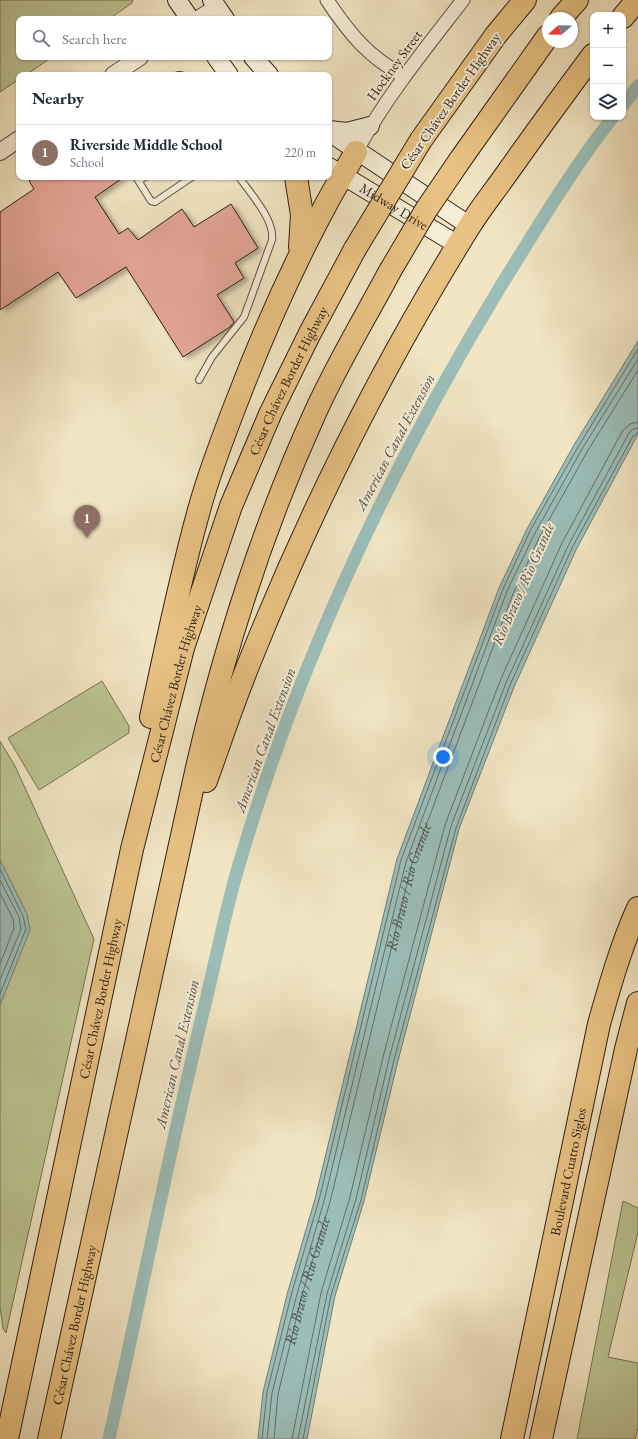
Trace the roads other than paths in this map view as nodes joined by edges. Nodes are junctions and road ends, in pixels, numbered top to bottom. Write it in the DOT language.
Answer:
graph roads {
  1 [pos="177,0"];
  2 [pos="326,0"];
  3 [pos="463,0"];
  4 [pos="525,0"];
  5 [pos="577,0"];
  6 [pos="637,0"];
  7 [pos="218,9"];
  8 [pos="566,12"];
  9 [pos="626,13"];
  10 [pos="188,16"];
  11 [pos="204,16"];
  12 [pos="542,44"];
  13 [pos="590,59"];
  14 [pos="136,60"];
  15 [pos="218,60"];
  16 [pos="256,60"];
  17 [pos="118,72"];
  18 [pos="227,72"];
  19 [pos="266,72"];
  20 [pos="404,76"];
  21 [pos="370,126"];
  22 [pos="332,131"];
  23 [pos="332,133"];
  24 [pos="16,141"];
  25 [pos="0,152"];
  26 [pos="356,152"];
  27 [pos="335,171"];
  28 [pos="138,180"];
  29 [pos="188,180"];
  30 [pos="241,180"];
  31 [pos="296,180"];
  32 [pos="331,180"];
  33 [pos="470,226"];
  34 [pos="458,245"];
  35 [pos="300,255"];
  36 [pos="199,380"];
  37 [pos="132,849"];
  38 [pos="171,882"];
  39 [pos="638,908"];
  40 [pos="638,1003"];
  41 [pos="7,1439"];
  42 [pos="49,1439"];
  43 [pos="512,1439"];
  44 [pos="541,1439"];
  1 -- 10 [label="main road"];
  2 -- 20 [label="street"];
  3 -- 20 [label="street, Hockney Street"];
  4 -- 37 [label="highway, César Chávez Border Highway, bridge"];
  5 -- 8 [label="highway"];
  6 -- 9 [label="highway"];
  7 -- 11 [label="street"];
  12 -- 38 [label="highway, César Chávez Border Highway, bridge"];
  13 -- 33 [label="highway"];
  14 -- 17 [label="street"];
  15 -- 18 [label="main road"];
  16 -- 19 [label="main road"];
  20 -- 21 [label="street, Hockney Street"];
  21 -- 22 [label="main road"];
  21 -- 26 [label="street, Hockney Street"];
  23 -- 26 [label="main road, Midway Drive"];
  24 -- 25 [label="street"];
  26 -- 27 [label="highway"];
  26 -- 33 [label="main road, Midway Drive"];
  27 -- 34 [label="main road, Midway Drive"];
  28 -- 29 [label="lane"];
  30 -- 36 [label="lane"];
  31 -- 35 [label="highway"];
  32 -- 35 [label="highway"];
  33 -- 34 [label="highway"];
  34 -- 38 [label="highway"];
  35 -- 37 [label="highway"];
  37 -- 41 [label="highway, César Chávez Border Highway"];
  38 -- 42 [label="highway, César Chávez Border Highway"];
  39 -- 43 [label="highway, Boulevard Cuatro Siglos"];
  40 -- 44 [label="highway"];
}
